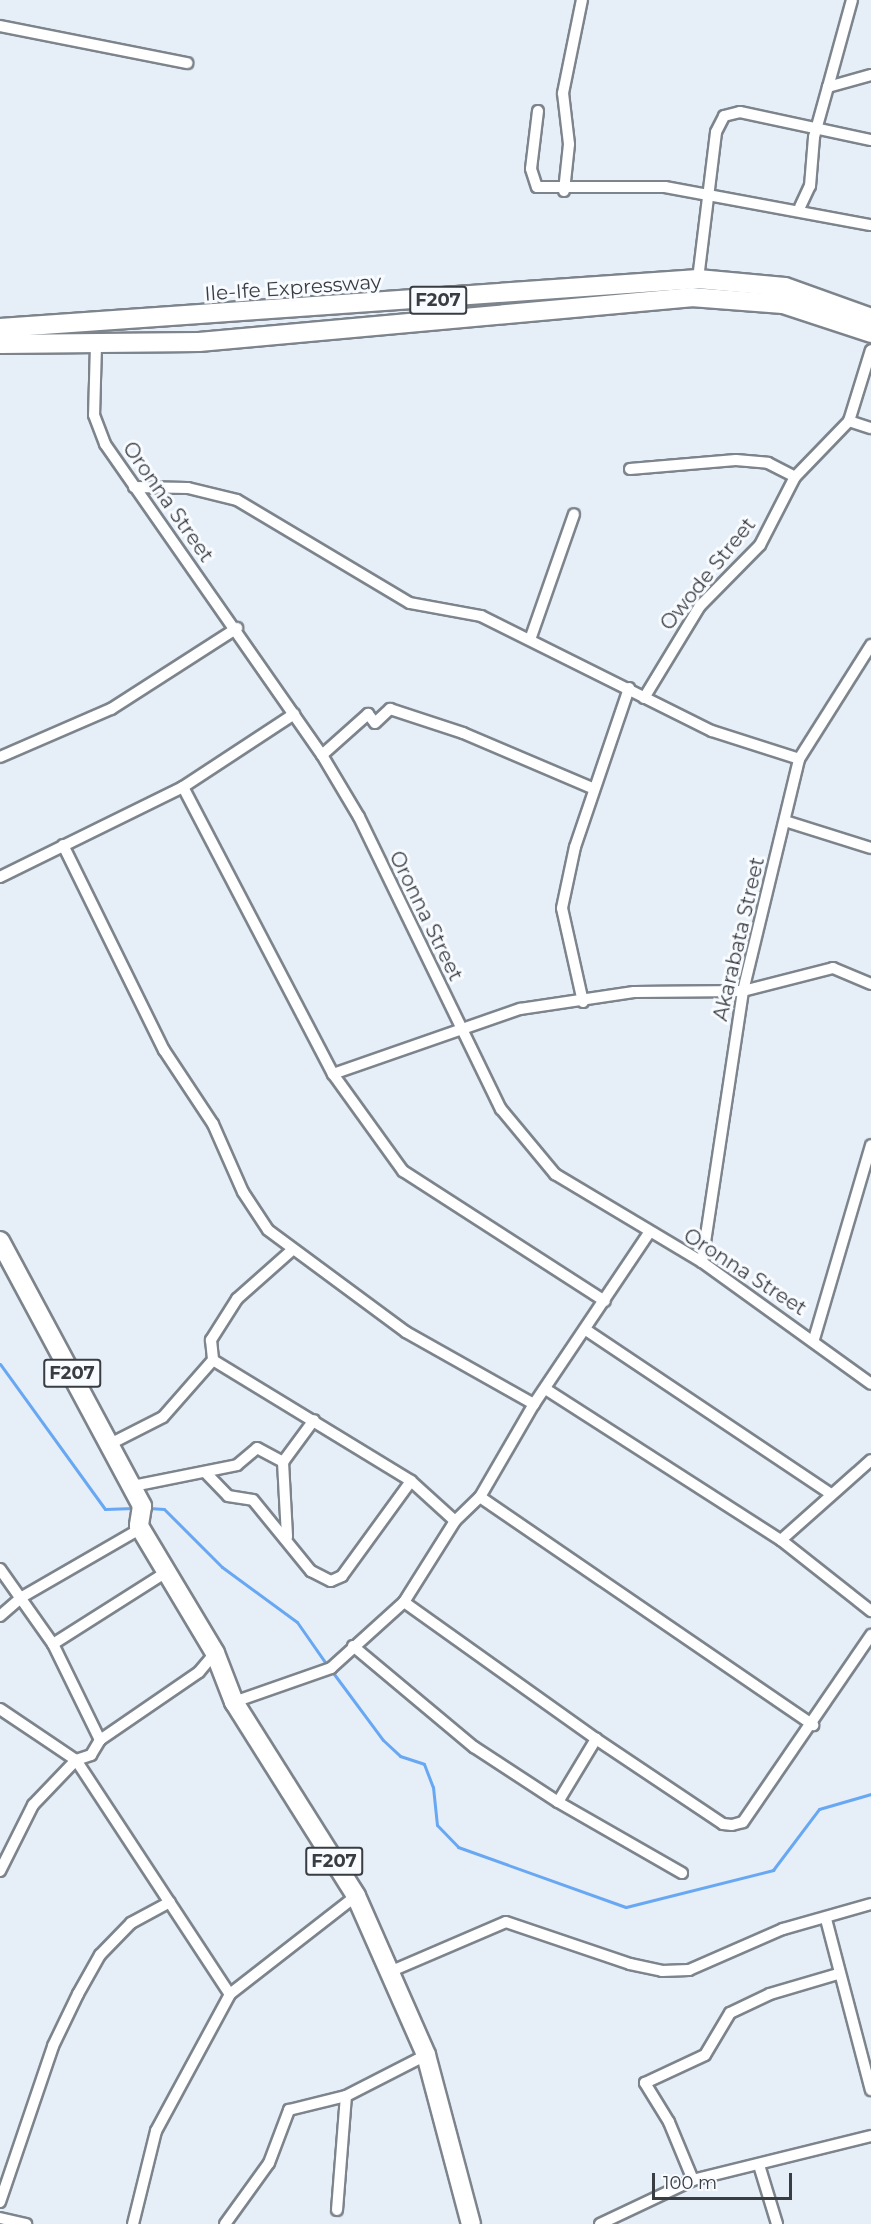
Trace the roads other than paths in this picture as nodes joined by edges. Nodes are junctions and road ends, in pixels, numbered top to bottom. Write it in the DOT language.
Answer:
graph roads {
  1 [pos="582,0"];
  2 [pos="852,0"];
  3 [pos="0,26"];
  4 [pos="187,63"];
  5 [pos="871,75"];
  6 [pos="828,87"];
  7 [pos="538,111"];
  8 [pos="816,128"];
  9 [pos="871,141"];
  10 [pos="564,191"];
  11 [pos="710,193"];
  12 [pos="800,207"];
  13 [pos="871,225"];
  14 [pos="698,279"];
  15 [pos="871,318"];
  16 [pos="0,328"];
  17 [pos="871,333"];
  18 [pos="0,344"];
  19 [pos="96,345"];
  20 [pos="871,350"];
  21 [pos="849,421"];
  22 [pos="871,428"];
  23 [pos="630,469"];
  24 [pos="795,477"];
  25 [pos="134,487"];
  26 [pos="574,514"];
  27 [pos="237,628"];
  28 [pos="531,637"];
  29 [pos="871,645"];
  30 [pos="629,688"];
  31 [pos="644,698"];
  32 [pos="294,714"];
  33 [pos="322,754"];
  34 [pos="0,758"];
  35 [pos="799,759"];
  36 [pos="183,787"];
  37 [pos="594,789"];
  38 [pos="785,821"];
  39 [pos="63,844"];
  40 [pos="871,848"];
  41 [pos="0,877"];
  42 [pos="871,984"];
  43 [pos="743,991"];
  44 [pos="583,1002"];
  45 [pos="460,1028"];
  46 [pos="333,1074"];
  47 [pos="871,1145"];
  48 [pos="649,1233"];
  49 [pos="0,1241"];
  50 [pos="291,1251"];
  51 [pos="702,1262"];
  52 [pos="605,1301"];
  53 [pos="586,1330"];
  54 [pos="814,1339"];
  55 [pos="213,1360"];
  56 [pos="871,1384"];
  57 [pos="548,1390"];
  58 [pos="534,1404"];
  59 [pos="314,1420"];
  60 [pos="110,1444"];
  61 [pos="871,1460"];
  62 [pos="283,1462"];
  63 [pos="206,1472"];
  64 [pos="411,1480"];
  65 [pos="831,1494"];
  66 [pos="480,1497"];
  67 [pos="139,1499"];
  68 [pos="455,1521"];
  69 [pos="141,1527"];
  70 [pos="287,1537"];
  71 [pos="781,1540"];
  72 [pos="0,1569"];
  73 [pos="168,1571"];
  74 [pos="21,1597"];
  75 [pos="404,1602"];
  76 [pos="871,1611"];
  77 [pos="0,1616"];
  78 [pos="871,1635"];
  79 [pos="53,1644"];
  80 [pos="353,1646"];
  81 [pos="215,1653"];
  82 [pos="234,1702"];
  83 [pos="0,1710"];
  84 [pos="813,1725"];
  85 [pos="596,1739"];
  86 [pos="100,1740"];
  87 [pos="76,1760"];
  88 [pos="558,1802"];
  89 [pos="0,1871"];
  90 [pos="682,1873"];
  91 [pos="356,1896"];
  92 [pos="170,1902"];
  93 [pos="871,1904"];
  94 [pos="826,1919"];
  95 [pos="386,1973"];
  96 [pos="838,1974"];
  97 [pos="230,1994"];
  98 [pos="426,2055"];
  99 [pos="871,2090"];
  100 [pos="346,2096"];
  101 [pos="871,2136"];
  102 [pos="759,2165"];
  103 [pos="693,2180"];
  104 [pos="0,2202"];
  105 [pos="337,2210"];
  106 [pos="0,2218"];
  107 [pos="26,2224"];
  108 [pos="133,2224"];
  109 [pos="225,2224"];
  110 [pos="471,2224"];
  111 [pos="600,2224"];
  112 [pos="777,2224"];
  1 -- 10 [label="street"];
  2 -- 6 [label="street"];
  3 -- 4 [label="street"];
  5 -- 6 [label="street"];
  6 -- 8 [label="street"];
  7 -- 10 [label="street"];
  8 -- 9 [label="street"];
  8 -- 11 [label="street"];
  8 -- 12 [label="street"];
  10 -- 11 [label="street"];
  11 -- 12 [label="street"];
  11 -- 14 [label="street"];
  12 -- 13 [label="street"];
  14 -- 15 [label="main road, Ile-Ife Expressway / F207"];
  14 -- 16 [label="main road, Ile-Ife Expressway / F207"];
  17 -- 19 [label="main road, F207"];
  18 -- 19 [label="main road, F207"];
  19 -- 25 [label="street, Oronna Street"];
  20 -- 21 [label="street, Owode Street"];
  21 -- 22 [label="street"];
  21 -- 24 [label="street, Owode Street"];
  23 -- 24 [label="street"];
  24 -- 31 [label="street, Owode Street"];
  25 -- 27 [label="street, Oronna Street"];
  25 -- 28 [label="street"];
  26 -- 28 [label="street"];
  27 -- 32 [label="street, Oronna Street"];
  27 -- 34 [label="street"];
  28 -- 30 [label="street"];
  29 -- 35 [label="street, Akarabata Street"];
  30 -- 31 [label="street"];
  30 -- 37 [label="street"];
  31 -- 35 [label="street"];
  32 -- 33 [label="street, Oronna Street"];
  32 -- 36 [label="street"];
  33 -- 37 [label="street"];
  33 -- 45 [label="street, Oronna Street"];
  35 -- 38 [label="street, Akarabata Street"];
  36 -- 39 [label="street"];
  36 -- 46 [label="street"];
  37 -- 44 [label="street"];
  38 -- 40 [label="street"];
  38 -- 43 [label="street, Akarabata Street"];
  39 -- 41 [label="street"];
  39 -- 50 [label="street"];
  42 -- 43 [label="street"];
  43 -- 44 [label="street"];
  43 -- 51 [label="street, Akarabata Street"];
  44 -- 45 [label="street"];
  45 -- 46 [label="street"];
  45 -- 48 [label="street, Oronna Street"];
  46 -- 52 [label="street"];
  47 -- 54 [label="street"];
  48 -- 51 [label="street, Oronna Street"];
  48 -- 52 [label="street"];
  49 -- 60 [label="main road, F207"];
  50 -- 55 [label="street"];
  50 -- 58 [label="street"];
  51 -- 54 [label="street, Oronna Street"];
  52 -- 53 [label="street"];
  53 -- 57 [label="street"];
  53 -- 65 [label="street"];
  54 -- 56 [label="street, Oronna Street"];
  55 -- 59 [label="street"];
  55 -- 60 [label="street"];
  57 -- 58 [label="street"];
  57 -- 71 [label="street"];
  58 -- 66 [label="street"];
  59 -- 62 [label="street"];
  59 -- 64 [label="street"];
  60 -- 67 [label="main road, F207"];
  61 -- 65 [label="street"];
  62 -- 63 [label="street"];
  62 -- 70 [label="street"];
  63 -- 67 [label="street"];
  63 -- 70 [label="street"];
  64 -- 68 [label="street"];
  64 -- 70 [label="street"];
  65 -- 71 [label="street"];
  66 -- 68 [label="street"];
  66 -- 84 [label="street"];
  67 -- 69 [label="main road"];
  68 -- 75 [label="street"];
  69 -- 73 [label="main road, F207"];
  69 -- 74 [label="street"];
  71 -- 76 [label="street"];
  72 -- 74 [label="street"];
  73 -- 79 [label="street"];
  73 -- 81 [label="main road, F207"];
  74 -- 77 [label="street"];
  74 -- 79 [label="street"];
  75 -- 80 [label="street"];
  75 -- 85 [label="street"];
  78 -- 84 [label="street"];
  79 -- 86 [label="street"];
  80 -- 82 [label="street"];
  80 -- 88 [label="street"];
  81 -- 82 [label="main road, F207"];
  81 -- 86 [label="street"];
  82 -- 91 [label="main road, F207"];
  83 -- 87 [label="street"];
  84 -- 85 [label="street"];
  85 -- 88 [label="street"];
  86 -- 87 [label="street"];
  87 -- 89 [label="street"];
  87 -- 92 [label="street"];
  88 -- 90 [label="street"];
  91 -- 95 [label="main road, F207"];
  91 -- 97 [label="street"];
  92 -- 97 [label="street"];
  92 -- 104 [label="street"];
  93 -- 94 [label="street"];
  94 -- 95 [label="street"];
  94 -- 96 [label="street"];
  95 -- 98 [label="main road, F207"];
  96 -- 99 [label="street"];
  96 -- 103 [label="street"];
  97 -- 108 [label="street"];
  98 -- 100 [label="street"];
  98 -- 110 [label="main road, F207"];
  100 -- 105 [label="street"];
  100 -- 109 [label="street"];
  101 -- 102 [label="street"];
  102 -- 103 [label="street"];
  102 -- 112 [label="street"];
  103 -- 111 [label="street"];
  106 -- 107 [label="street"];
}
